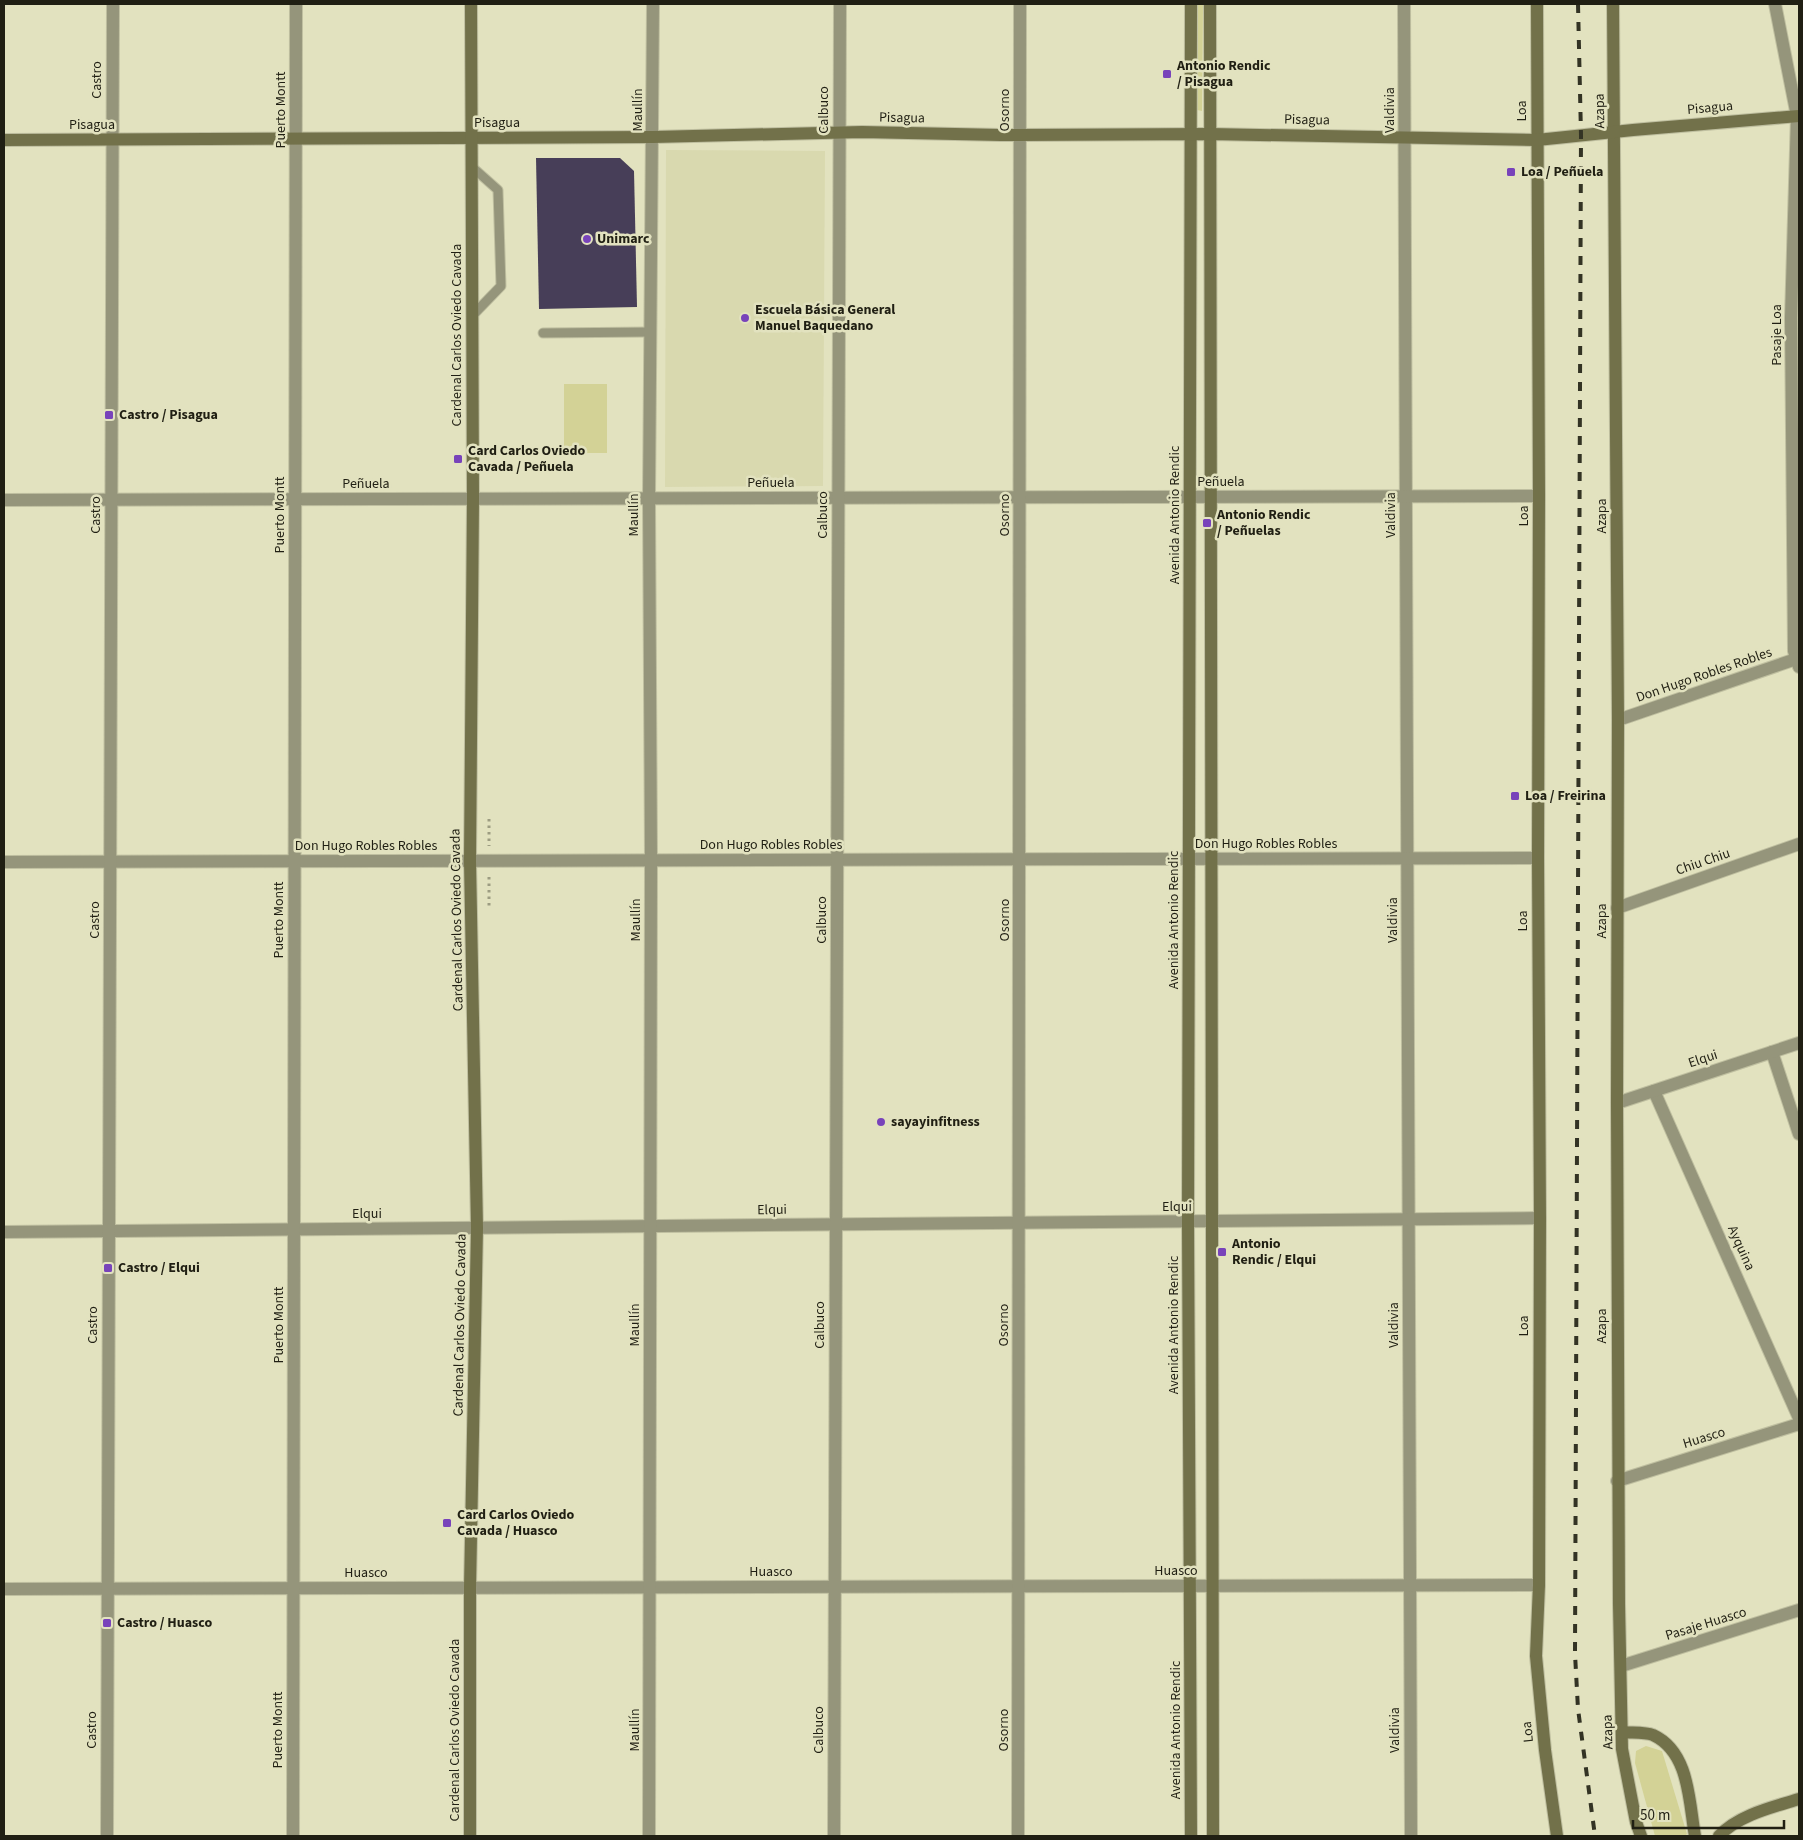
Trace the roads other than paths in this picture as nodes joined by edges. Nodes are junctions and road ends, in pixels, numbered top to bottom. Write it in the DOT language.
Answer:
graph roads {
  1 [pos="112,4"];
  2 [pos="296,4"];
  3 [pos="471,4"];
  4 [pos="653,4"];
  5 [pos="840,4"];
  6 [pos="1020,4"];
  7 [pos="1191,4"];
  8 [pos="1210,4"];
  9 [pos="1404,4"];
  10 [pos="1537,4"];
  11 [pos="1613,4"];
  12 [pos="1775,4"];
  13 [pos="1798,116"];
  14 [pos="1615,131"];
  15 [pos="840,133"];
  16 [pos="1190,134"];
  17 [pos="1210,134"];
  18 [pos="1020,135"];
  19 [pos="653,137"];
  20 [pos="1405,137"];
  21 [pos="471,138"];
  22 [pos="296,139"];
  23 [pos="4,140"];
  24 [pos="112,140"];
  25 [pos="1537,140"];
  26 [pos="471,166"];
  27 [pos="472,316"];
  28 [pos="1795,316"];
  29 [pos="651,332"];
  30 [pos="543,333"];
  31 [pos="1796,479"];
  32 [pos="1539,496"];
  33 [pos="1190,497"];
  34 [pos="1211,497"];
  35 [pos="1406,497"];
  36 [pos="838,498"];
  37 [pos="1020,498"];
  38 [pos="295,499"];
  39 [pos="473,499"];
  40 [pos="649,499"];
  41 [pos="4,500"];
  42 [pos="111,500"];
  43 [pos="1798,662"];
  44 [pos="1618,720"];
  45 [pos="1799,844"];
  46 [pos="1408,858"];
  47 [pos="1538,858"];
  48 [pos="1020,859"];
  49 [pos="1189,859"];
  50 [pos="1212,859"];
  51 [pos="651,860"];
  52 [pos="837,860"];
  53 [pos="470,861"];
  54 [pos="4,862"];
  55 [pos="110,862"];
  56 [pos="294,862"];
  57 [pos="1617,908"];
  58 [pos="1799,1043"];
  59 [pos="1772,1052"];
  60 [pos="1654,1091"];
  61 [pos="1617,1103"];
  62 [pos="1799,1134"];
  63 [pos="1540,1218"];
  64 [pos="1409,1220"];
  65 [pos="1212,1221"];
  66 [pos="1188,1222"];
  67 [pos="1020,1223"];
  68 [pos="836,1225"];
  69 [pos="650,1226"];
  70 [pos="477,1228"];
  71 [pos="294,1229"];
  72 [pos="108,1231"];
  73 [pos="4,1232"];
  74 [pos="1799,1418"];
  75 [pos="1799,1424"];
  76 [pos="1617,1481"];
  77 [pos="1212,1585"];
  78 [pos="1410,1585"];
  79 [pos="1539,1585"];
  80 [pos="1019,1586"];
  81 [pos="1190,1586"];
  82 [pos="650,1587"];
  83 [pos="834,1587"];
  84 [pos="293,1588"];
  85 [pos="470,1588"];
  86 [pos="4,1589"];
  87 [pos="108,1589"];
  88 [pos="1799,1610"];
  89 [pos="1621,1666"];
  90 [pos="1622,1732"];
  91 [pos="1799,1798"];
  92 [pos="107,1836"];
  93 [pos="293,1836"];
  94 [pos="470,1836"];
  95 [pos="649,1836"];
  96 [pos="834,1836"];
  97 [pos="1018,1836"];
  98 [pos="1191,1836"];
  99 [pos="1213,1836"];
  100 [pos="1411,1836"];
  101 [pos="1557,1836"];
  102 [pos="1641,1836"];
  103 [pos="1695,1836"];
  104 [pos="1719,1836"];
  1 -- 24 [label="street, Castro"];
  2 -- 22 [label="street, Puerto Montt"];
  3 -- 21 [label="main road, Cardenal Carlos Oviedo Cavada"];
  4 -- 19 [label="street, Maullín"];
  5 -- 15 [label="street, Calbuco"];
  6 -- 18 [label="street, Osorno"];
  7 -- 16 [label="main road, Avenida Antonio Rendic"];
  8 -- 17 [label="main road"];
  9 -- 20 [label="street, Valdivia"];
  10 -- 25 [label="main road, Loa"];
  11 -- 14 [label="main road, Azapa"];
  12 -- 13 [label="street, Pasaje Loa"];
  13 -- 14 [label="main road, Pisagua"];
  13 -- 28 [label="street, Pasaje Loa"];
  14 -- 25 [label="main road, Pisagua"];
  14 -- 44 [label="main road, Azapa"];
  15 -- 18 [label="main road, Pisagua"];
  15 -- 19 [label="main road, Pisagua"];
  15 -- 36 [label="street, Calbuco"];
  16 -- 17 [label="main road, Pisagua"];
  16 -- 18 [label="main road, Pisagua"];
  16 -- 33 [label="main road, Avenida Antonio Rendic"];
  17 -- 20 [label="main road, Pisagua"];
  17 -- 34 [label="main road"];
  18 -- 37 [label="street, Osorno"];
  19 -- 21 [label="main road, Pisagua"];
  19 -- 29 [label="street, Maullín"];
  20 -- 25 [label="main road, Pisagua"];
  20 -- 35 [label="street, Valdivia"];
  21 -- 22 [label="main road, Pisagua"];
  21 -- 26 [label="main road, Cardenal Carlos Oviedo Cavada"];
  22 -- 24 [label="main road, Pisagua"];
  22 -- 38 [label="street, Puerto Montt"];
  23 -- 24 [label="main road, Pisagua"];
  24 -- 42 [label="street, Castro"];
  25 -- 32 [label="main road, Loa"];
  26 -- 27 [label="main road, Cardenal Carlos Oviedo Cavada"];
  26 -- 27 [label="lane"];
  27 -- 39 [label="main road, Cardenal Carlos Oviedo Cavada"];
  28 -- 31 [label="street, Pasaje Loa"];
  29 -- 30 [label="lane"];
  29 -- 40 [label="street, Maullín"];
  31 -- 43 [label="street, Pasaje Loa"];
  32 -- 35 [label="street, Peñuela"];
  32 -- 47 [label="main road, Loa"];
  33 -- 34 [label="street, Peñuela"];
  33 -- 37 [label="street, Peñuela"];
  33 -- 49 [label="main road, Avenida Antonio Rendic"];
  34 -- 35 [label="street, Peñuela"];
  34 -- 50 [label="main road"];
  35 -- 46 [label="street, Valdivia"];
  36 -- 37 [label="street, Peñuela"];
  36 -- 40 [label="street, Peñuela"];
  36 -- 52 [label="street, Calbuco"];
  37 -- 48 [label="street, Osorno"];
  38 -- 39 [label="street, Peñuela"];
  38 -- 42 [label="street, Peñuela"];
  38 -- 56 [label="street, Puerto Montt"];
  39 -- 40 [label="street, Peñuela"];
  39 -- 53 [label="main road, Cardenal Carlos Oviedo Cavada"];
  40 -- 51 [label="street, Maullín"];
  41 -- 42 [label="street, Peñuela"];
  42 -- 55 [label="street, Castro"];
  43 -- 44 [label="street, Don Hugo Robles Robles"];
  44 -- 57 [label="main road, Azapa"];
  45 -- 57 [label="street, Chiu Chiu"];
  46 -- 47 [label="street, Don Hugo Robles Robles"];
  46 -- 50 [label="street, Don Hugo Robles Robles"];
  46 -- 64 [label="street, Valdivia"];
  47 -- 63 [label="main road, Loa"];
  48 -- 49 [label="street, Don Hugo Robles Robles"];
  48 -- 52 [label="street, Don Hugo Robles Robles"];
  48 -- 67 [label="street, Osorno"];
  49 -- 50 [label="street, Don Hugo Robles Robles"];
  49 -- 66 [label="main road, Avenida Antonio Rendic"];
  50 -- 65 [label="main road"];
  51 -- 52 [label="street, Don Hugo Robles Robles"];
  51 -- 53 [label="street, Don Hugo Robles Robles"];
  51 -- 69 [label="street, Maullín"];
  52 -- 68 [label="street, Calbuco"];
  53 -- 56 [label="street, Don Hugo Robles Robles"];
  53 -- 70 [label="main road, Cardenal Carlos Oviedo Cavada"];
  54 -- 55 [label="street, Don Hugo Robles Robles"];
  55 -- 56 [label="street, Don Hugo Robles Robles"];
  55 -- 72 [label="street, Castro"];
  56 -- 71 [label="street, Puerto Montt"];
  57 -- 61 [label="main road, Azapa"];
  58 -- 59 [label="street, Elqui"];
  59 -- 60 [label="street, Elqui"];
  59 -- 62 [label="street"];
  60 -- 61 [label="street, Elqui"];
  60 -- 74 [label="street, Ayquina"];
  61 -- 76 [label="main road, Azapa"];
  63 -- 64 [label="street, Elqui"];
  63 -- 79 [label="main road, Loa"];
  64 -- 65 [label="street, Elqui"];
  64 -- 78 [label="street, Valdivia"];
  65 -- 66 [label="street, Elqui"];
  65 -- 77 [label="main road"];
  66 -- 67 [label="street, Elqui"];
  66 -- 81 [label="main road, Avenida Antonio Rendic"];
  67 -- 68 [label="street, Elqui"];
  67 -- 80 [label="street, Osorno"];
  68 -- 69 [label="street, Elqui"];
  68 -- 83 [label="street, Calbuco"];
  69 -- 70 [label="street, Elqui"];
  69 -- 82 [label="street, Maullín"];
  70 -- 71 [label="street, Elqui"];
  70 -- 85 [label="main road, Cardenal Carlos Oviedo Cavada"];
  71 -- 72 [label="street, Elqui"];
  71 -- 84 [label="street, Puerto Montt"];
  72 -- 73 [label="street, Elqui"];
  72 -- 87 [label="street, Castro"];
  75 -- 76 [label="street, Huasco"];
  76 -- 89 [label="main road, Azapa"];
  77 -- 78 [label="street, Huasco"];
  77 -- 81 [label="street, Huasco"];
  77 -- 99 [label="main road"];
  78 -- 79 [label="street, Huasco"];
  78 -- 100 [label="street, Valdivia"];
  79 -- 101 [label="main road, Loa"];
  80 -- 81 [label="street, Huasco"];
  80 -- 83 [label="street, Huasco"];
  80 -- 97 [label="street, Osorno"];
  81 -- 98 [label="main road, Avenida Antonio Rendic"];
  82 -- 83 [label="street, Huasco"];
  82 -- 85 [label="street, Huasco"];
  82 -- 95 [label="street, Maullín"];
  83 -- 96 [label="street, Calbuco"];
  84 -- 85 [label="street, Huasco"];
  84 -- 87 [label="street, Huasco"];
  84 -- 93 [label="street, Puerto Montt"];
  85 -- 94 [label="main road, Cardenal Carlos Oviedo Cavada"];
  86 -- 87 [label="street, Huasco"];
  87 -- 92 [label="street, Castro"];
  88 -- 89 [label="street, Pasaje Huasco"];
  89 -- 90 [label="main road, Azapa"];
  90 -- 102 [label="main road, Azapa"];
  90 -- 103 [label="main road"];
  91 -- 104 [label="main road"];
}
